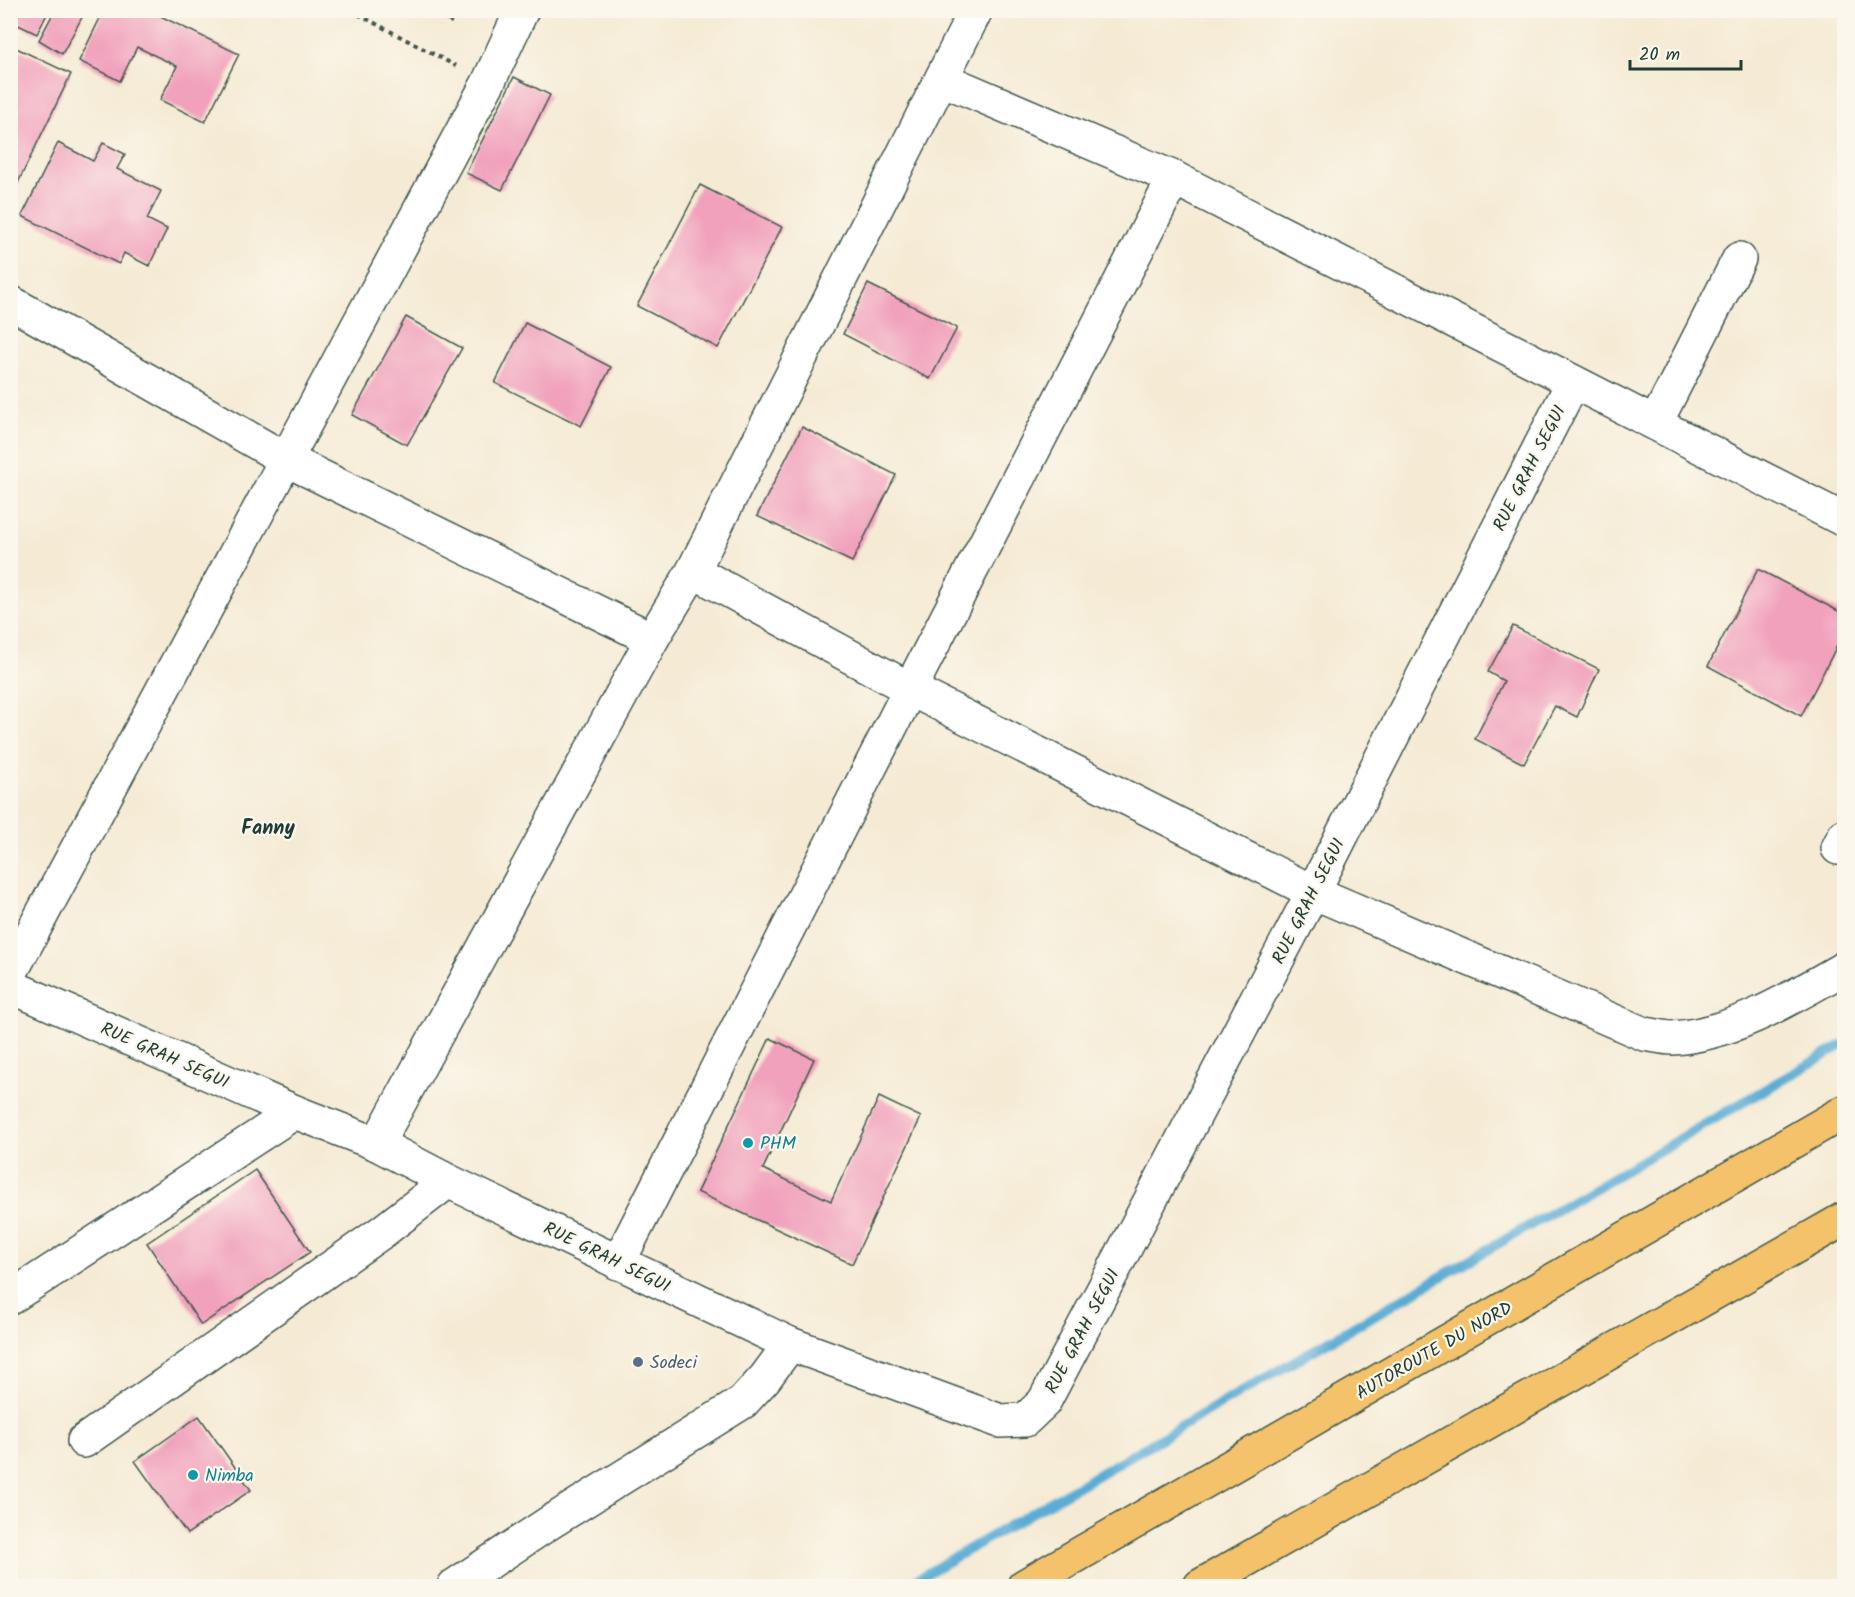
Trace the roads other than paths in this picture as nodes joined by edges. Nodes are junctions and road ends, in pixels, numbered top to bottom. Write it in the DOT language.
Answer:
graph roads {
  1 [pos="522,10"];
  2 [pos="976,10"];
  3 [pos="942,79"];
  4 [pos="1174,178"];
  5 [pos="1739,259"];
  6 [pos="10,302"];
  7 [pos="1573,382"];
  8 [pos="1656,422"];
  9 [pos="286,460"];
  10 [pos="1845,520"];
  11 [pos="693,571"];
  12 [pos="652,639"];
  13 [pos="910,689"];
  14 [pos="1313,892"];
  15 [pos="1845,968"];
  16 [pos="10,974"];
  17 [pos="10,986"];
  18 [pos="295,1112"];
  19 [pos="1845,1112"];
  20 [pos="377,1144"];
  21 [pos="448,1180"];
  22 [pos="1845,1219"];
  23 [pos="618,1263"];
  24 [pos="10,1298"];
  25 [pos="790,1344"];
  26 [pos="84,1441"];
  27 [pos="454,1587"];
  28 [pos="1024,1587"];
  29 [pos="1200,1587"];
  1 -- 9 [label="street"];
  2 -- 3 [label="street"];
  3 -- 4 [label="street"];
  3 -- 11 [label="street"];
  4 -- 7 [label="street"];
  4 -- 13 [label="street"];
  5 -- 8 [label="street"];
  6 -- 9 [label="street"];
  7 -- 8 [label="street"];
  7 -- 14 [label="street, RUE GRAH SEGUI"];
  8 -- 10 [label="street"];
  9 -- 12 [label="street"];
  9 -- 16 [label="street"];
  11 -- 12 [label="street"];
  11 -- 13 [label="street"];
  12 -- 20 [label="street"];
  13 -- 14 [label="street"];
  13 -- 23 [label="street"];
  14 -- 15 [label="street"];
  14 -- 25 [label="street, RUE GRAH SEGUI"];
  17 -- 18 [label="street, RUE GRAH SEGUI"];
  18 -- 20 [label="street, RUE GRAH SEGUI"];
  18 -- 24 [label="street"];
  19 -- 28 [label="highway, AUTOROUTE DU NORD"];
  20 -- 21 [label="street, RUE GRAH SEGUI"];
  21 -- 23 [label="street, RUE GRAH SEGUI"];
  21 -- 26 [label="street"];
  22 -- 29 [label="highway"];
  23 -- 25 [label="street, RUE GRAH SEGUI"];
  25 -- 27 [label="street"];
}
